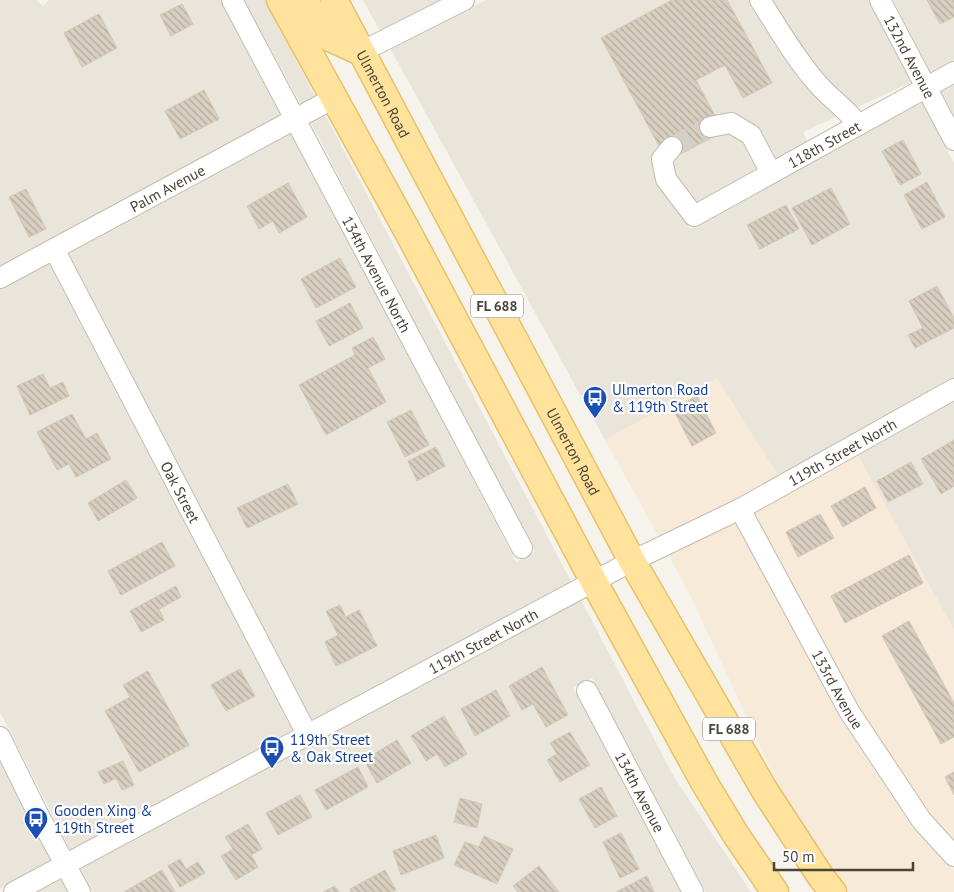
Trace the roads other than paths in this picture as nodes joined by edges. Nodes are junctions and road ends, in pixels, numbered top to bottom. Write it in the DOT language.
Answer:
graph roads {
  1 [pos="232,0"];
  2 [pos="280,0"];
  3 [pos="304,0"];
  4 [pos="334,0"];
  5 [pos="464,0"];
  6 [pos="760,0"];
  7 [pos="880,0"];
  8 [pos="361,52"];
  9 [pos="954,72"];
  10 [pos="926,87"];
  11 [pos="334,98"];
  12 [pos="296,118"];
  13 [pos="858,125"];
  14 [pos="710,127"];
  15 [pos="954,140"];
  16 [pos="672,147"];
  17 [pos="771,173"];
  18 [pos="54,249"];
  19 [pos="0,278"];
  20 [pos="954,389"];
  21 [pos="740,509"];
  22 [pos="522,548"];
  23 [pos="632,561"];
  24 [pos="594,582"];
  25 [pos="587,691"];
  26 [pos="307,734"];
  27 [pos="0,736"];
  28 [pos="954,856"];
  29 [pos="66,864"];
  30 [pos="14,892"];
  31 [pos="80,892"];
  32 [pos="693,892"];
  33 [pos="775,892"];
  34 [pos="833,892"];
  1 -- 12 [label="street, 134th Avenue North"];
  2 -- 11 [label="main road, FL 688"];
  3 -- 8 [label="main road"];
  4 -- 8 [label="main road, Ulmerton Road / FL 688"];
  5 -- 8 [label="street"];
  6 -- 13 [label="street"];
  7 -- 10 [label="street, 132nd Avenue"];
  8 -- 23 [label="main road, Ulmerton Road / FL 688"];
  9 -- 10 [label="street, 118th Street"];
  10 -- 13 [label="street, 118th Street"];
  10 -- 15 [label="street, 132nd Avenue"];
  11 -- 12 [label="street, Palm Avenue"];
  11 -- 24 [label="main road, FL 688"];
  12 -- 18 [label="street, Palm Avenue"];
  12 -- 22 [label="street, 134th Avenue North"];
  13 -- 17 [label="street, 118th Street"];
  14 -- 17 [label="street"];
  16 -- 17 [label="street, 118th Street"];
  18 -- 19 [label="street, Palm Avenue"];
  18 -- 26 [label="street, Oak Street"];
  20 -- 21 [label="street, 119th Street North"];
  21 -- 23 [label="street, 119th Street North"];
  21 -- 28 [label="street, 133rd Avenue"];
  23 -- 24 [label="street, 119th Street North"];
  23 -- 34 [label="main road, Ulmerton Road / FL 688"];
  24 -- 26 [label="street, 119th Street North"];
  24 -- 33 [label="main road, FL 688"];
  25 -- 32 [label="street, 134th Avenue"];
  26 -- 29 [label="street, 119th Street North"];
  27 -- 29 [label="street"];
  29 -- 30 [label="street, 119th Street North"];
  29 -- 31 [label="street"];
}
